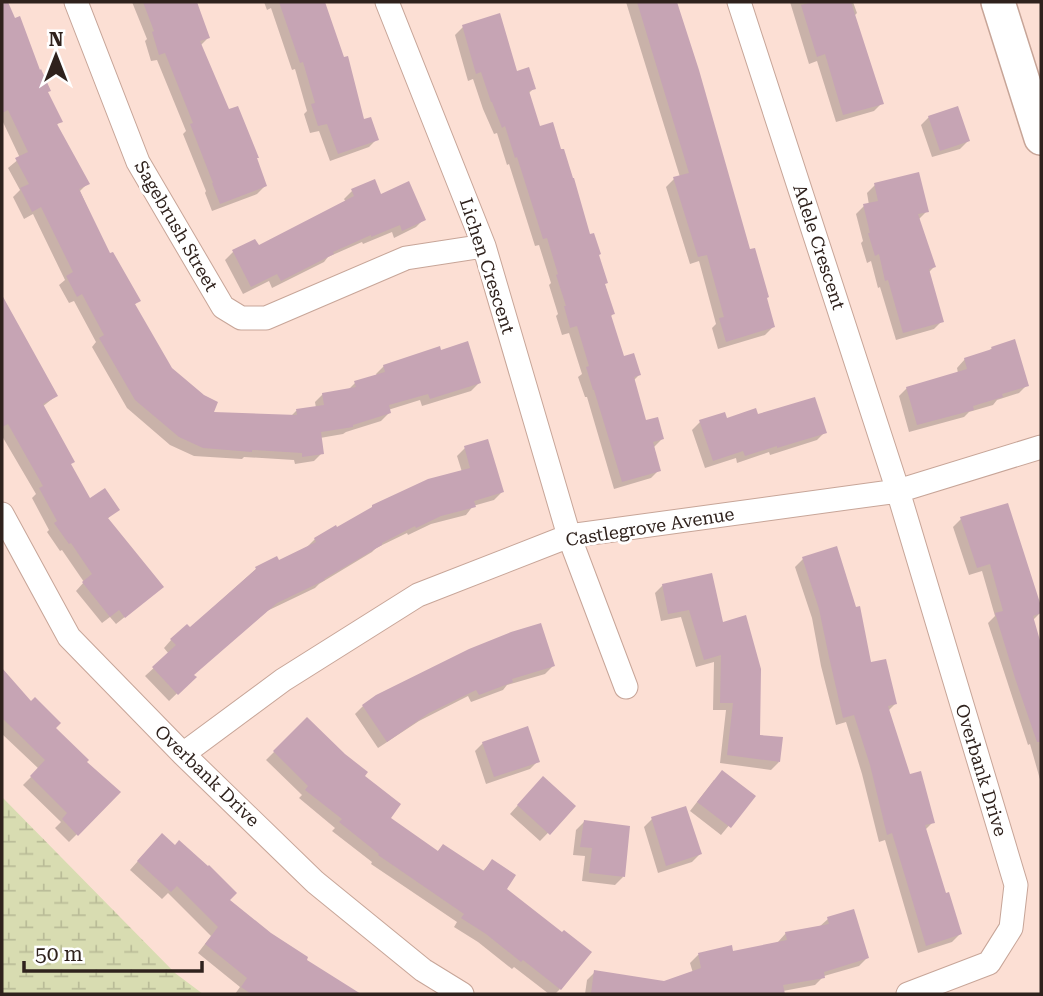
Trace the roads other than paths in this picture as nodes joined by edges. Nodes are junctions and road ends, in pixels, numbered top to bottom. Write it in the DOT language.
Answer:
graph roads {
  1 [pos="76,2"];
  2 [pos="387,2"];
  3 [pos="739,2"];
  4 [pos="998,2"];
  5 [pos="1041,138"];
  6 [pos="484,246"];
  7 [pos="1041,447"];
  8 [pos="898,491"];
  9 [pos="2,514"];
  10 [pos="569,536"];
  11 [pos="626,687"];
  12 [pos="183,754"];
  13 [pos="462,994"];
  14 [pos="908,994"];
  1 -- 6 [label="street, Sagebrush Street"];
  2 -- 6 [label="street, Lichen Crescent"];
  3 -- 8 [label="street, Adele Crescent"];
  4 -- 5 [label="main road"];
  6 -- 10 [label="street, Lichen Crescent"];
  7 -- 8 [label="street, Castlegrove Avenue"];
  8 -- 10 [label="street, Castlegrove Avenue"];
  8 -- 14 [label="street, Overbank Drive"];
  9 -- 12 [label="street, Overbank Drive"];
  10 -- 11 [label="street, Lichen Crescent"];
  10 -- 12 [label="street, Castlegrove Avenue"];
  12 -- 13 [label="street, Overbank Drive"];
}
